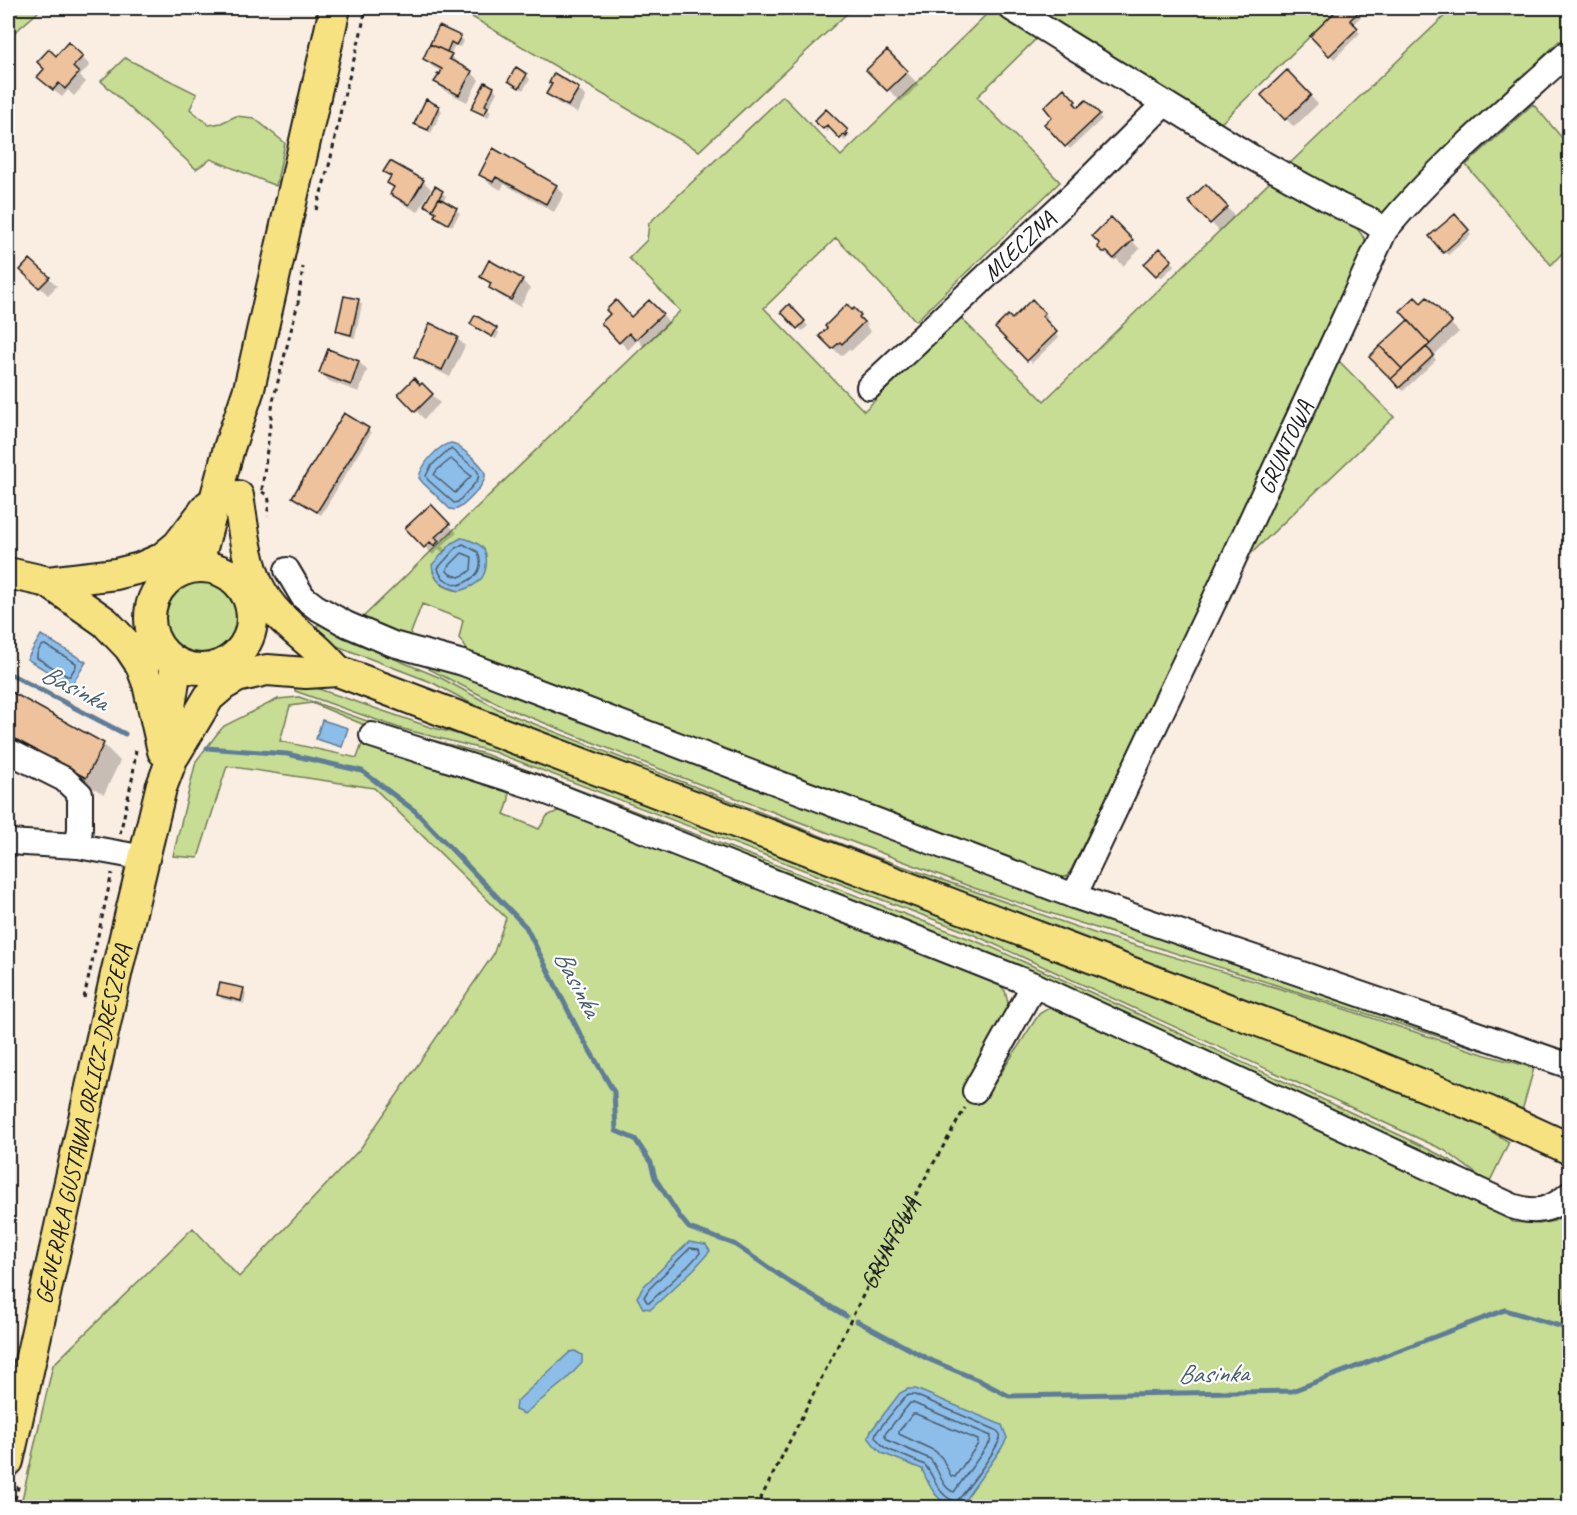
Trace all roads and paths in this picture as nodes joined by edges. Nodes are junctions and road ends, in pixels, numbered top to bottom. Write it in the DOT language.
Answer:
graph roads {
  1 [pos="335,8"];
  2 [pos="366,8"];
  3 [pos="1011,8"];
  4 [pos="1569,51"];
  5 [pos="1164,104"];
  6 [pos="314,215"];
  7 [pos="1385,230"];
  8 [pos="303,268"];
  9 [pos="869,387"];
  10 [pos="239,493"];
  11 [pos="194,567"];
  12 [pos="287,570"];
  13 [pos="8,573"];
  14 [pos="227,574"];
  15 [pos="61,586"];
  16 [pos="162,586"];
  17 [pos="252,614"];
  18 [pos="154,639"];
  19 [pos="175,663"];
  20 [pos="222,664"];
  21 [pos="321,665"];
  22 [pos="372,735"];
  23 [pos="158,748"];
  24 [pos="8,751"];
  25 [pos="8,842"];
  26 [pos="78,846"];
  27 [pos="130,855"];
  28 [pos="1074,896"];
  29 [pos="1034,985"];
  30 [pos="83,1003"];
  31 [pos="1569,1066"];
  32 [pos="975,1091"];
  33 [pos="1569,1149"];
  34 [pos="1569,1194"];
  35 [pos="8,1461"];
  36 [pos="756,1508"];
  1 -- 10 [label="main road"];
  2 -- 6 [label="path"];
  3 -- 5 [label="street"];
  4 -- 7 [label="street, GRUNTOWA"];
  5 -- 7 [label="street"];
  5 -- 9 [label="street, MLECZNA"];
  7 -- 28 [label="street, GRUNTOWA"];
  8 -- 10 [label="path"];
  10 -- 11 [label="main road"];
  10 -- 14 [label="main road"];
  10 -- 15 [label="main road"];
  10 -- 21 [label="main road"];
  11 -- 14 [label="main road"];
  11 -- 16 [label="main road"];
  12 -- 28 [label="street"];
  13 -- 15 [label="main road"];
  14 -- 17 [label="main road"];
  15 -- 16 [label="main road"];
  15 -- 18 [label="main road"];
  15 -- 23 [label="main road"];
  16 -- 18 [label="main road"];
  17 -- 20 [label="main road"];
  17 -- 21 [label="main road"];
  18 -- 19 [label="main road"];
  19 -- 20 [label="main road"];
  19 -- 23 [label="main road, GENERAŁA GUSTAWA ORLICZ-DRESZERA"];
  20 -- 21 [label="main road"];
  20 -- 23 [label="main road, GENERAŁA GUSTAWA ORLICZ-DRESZERA"];
  21 -- 23 [label="main road"];
  21 -- 33 [label="main road"];
  22 -- 29 [label="street"];
  23 -- 27 [label="main road, GENERAŁA GUSTAWA ORLICZ-DRESZERA"];
  23 -- 27 [label="path"];
  24 -- 26 [label="street"];
  25 -- 26 [label="street"];
  26 -- 27 [label="street"];
  27 -- 30 [label="path"];
  27 -- 35 [label="main road, GENERAŁA GUSTAWA ORLICZ-DRESZERA"];
  28 -- 31 [label="street"];
  29 -- 32 [label="street"];
  29 -- 34 [label="street"];
  32 -- 36 [label="path, GRUNTOWA"];
}
